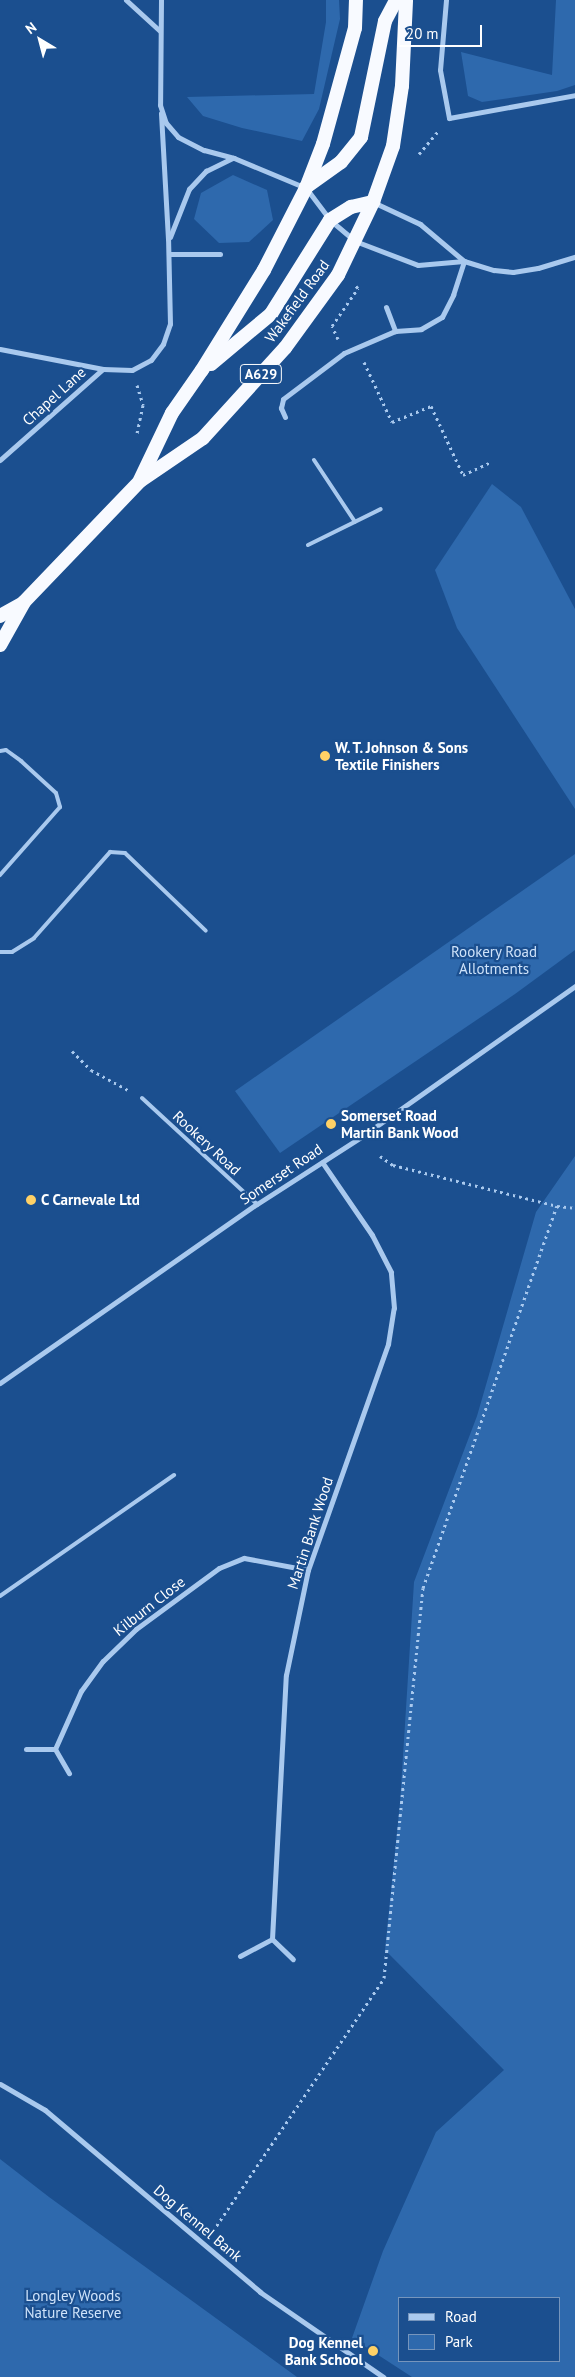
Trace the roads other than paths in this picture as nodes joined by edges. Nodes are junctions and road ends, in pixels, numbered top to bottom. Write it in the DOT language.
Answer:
graph roads {
  1 [pos="126,0"];
  2 [pos="161,0"];
  3 [pos="356,0"];
  4 [pos="396,0"];
  5 [pos="406,0"];
  6 [pos="446,0"];
  7 [pos="160,31"];
  8 [pos="575,95"];
  9 [pos="160,105"];
  10 [pos="234,158"];
  11 [pos="306,188"];
  12 [pos="373,202"];
  13 [pos="330,220"];
  14 [pos="168,239"];
  15 [pos="355,241"];
  16 [pos="169,254"];
  17 [pos="220,254"];
  18 [pos="575,257"];
  19 [pos="464,260"];
  20 [pos="386,307"];
  21 [pos="394,332"];
  22 [pos="0,349"];
  23 [pos="103,369"];
  24 [pos="202,370"];
  25 [pos="285,417"];
  26 [pos="0,460"];
  27 [pos="314,460"];
  28 [pos="140,481"];
  29 [pos="381,509"];
  30 [pos="356,522"];
  31 [pos="308,545"];
  32 [pos="24,602"];
  33 [pos="0,616"];
  34 [pos="0,645"];
  35 [pos="0,751"];
  36 [pos="0,875"];
  37 [pos="206,931"];
  38 [pos="0,952"];
  39 [pos="575,986"];
  40 [pos="142,1098"];
  41 [pos="322,1162"];
  42 [pos="257,1204"];
  43 [pos="0,1383"];
  44 [pos="174,1475"];
  45 [pos="308,1570"];
  46 [pos="0,1596"];
  47 [pos="26,1748"];
  48 [pos="55,1749"];
  49 [pos="69,1773"];
  50 [pos="272,1939"];
  51 [pos="240,1956"];
  52 [pos="293,1959"];
  53 [pos="0,2084"];
  54 [pos="382,2377"];
  1 -- 7 [label="street"];
  2 -- 7 [label="street"];
  3 -- 11 [label="highway, Wakefield Road / A629"];
  4 -- 11 [label="highway"];
  5 -- 12 [label="highway, Wakefield Road / A629"];
  6 -- 8 [label="street"];
  7 -- 9 [label="street"];
  9 -- 10 [label="street"];
  9 -- 14 [label="street"];
  10 -- 11 [label="street"];
  10 -- 14 [label="street"];
  11 -- 13 [label="street"];
  11 -- 24 [label="highway, Wakefield Road / A629"];
  12 -- 13 [label="highway"];
  12 -- 15 [label="highway, Wakefield Road / A629"];
  12 -- 19 [label="street"];
  13 -- 15 [label="street"];
  13 -- 24 [label="highway"];
  14 -- 16 [label="street"];
  15 -- 19 [label="street"];
  15 -- 28 [label="highway, Wakefield Road / A629"];
  16 -- 17 [label="street"];
  16 -- 23 [label="street"];
  18 -- 19 [label="street"];
  19 -- 21 [label="street"];
  20 -- 21 [label="street"];
  21 -- 25 [label="street"];
  22 -- 23 [label="street"];
  23 -- 26 [label="street, Chapel Lane"];
  24 -- 28 [label="highway, Wakefield Road / A629"];
  27 -- 30 [label="lane"];
  28 -- 32 [label="highway, Wakefield Road / A629"];
  29 -- 30 [label="lane"];
  30 -- 31 [label="lane"];
  32 -- 33 [label="highway, Wakefield Road / A629"];
  32 -- 34 [label="highway, Wakefield Road / A629"];
  35 -- 36 [label="lane"];
  37 -- 38 [label="lane"];
  39 -- 41 [label="street, Somerset Road"];
  40 -- 42 [label="lane, Rookery Road"];
  41 -- 42 [label="street, Somerset Road"];
  41 -- 45 [label="street, Martin Bank Wood"];
  42 -- 43 [label="street, Somerset Road"];
  44 -- 46 [label="lane"];
  45 -- 48 [label="street, Kilburn Close"];
  45 -- 50 [label="street, Martin Bank Wood"];
  47 -- 48 [label="street"];
  48 -- 49 [label="street"];
  50 -- 51 [label="street"];
  50 -- 52 [label="street"];
  53 -- 54 [label="street, Dog Kennel Bank"];
}
